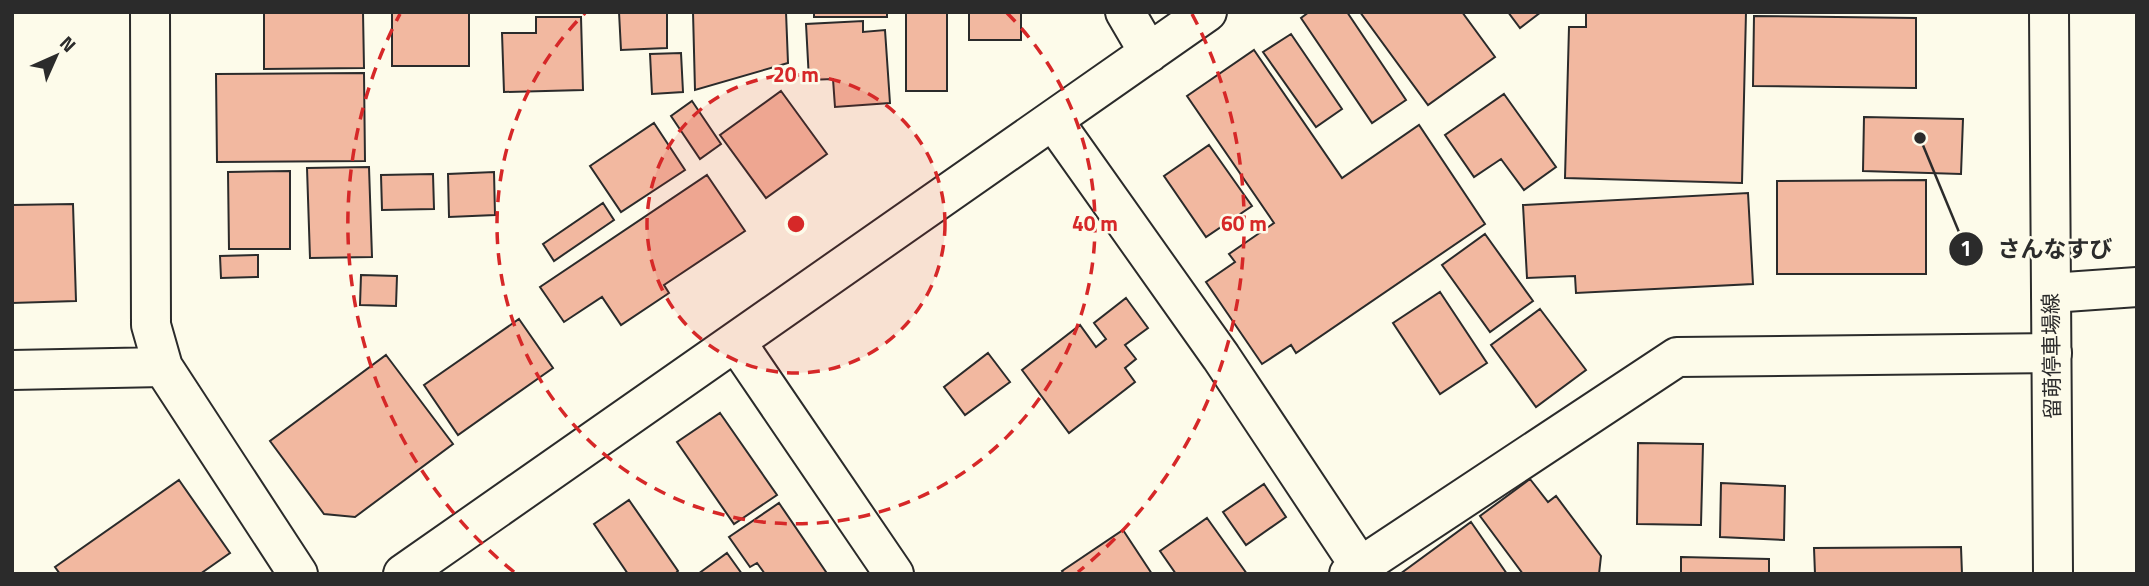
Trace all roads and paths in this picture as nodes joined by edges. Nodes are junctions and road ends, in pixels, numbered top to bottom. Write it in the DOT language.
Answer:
graph roads {
  1 [pos="150,12"];
  2 [pos="1125,12"];
  3 [pos="1207,12"];
  4 [pos="2049,12"];
  5 [pos="1149,53"];
  6 [pos="1053,120"];
  7 [pos="2137,288"];
  8 [pos="2051,293"];
  9 [pos="736,342"];
  10 [pos="2052,353"];
  11 [pos="163,367"];
  12 [pos="12,370"];
  13 [pos="1358,571"];
  14 [pos="298,574"];
  15 [pos="403,574"];
  16 [pos="894,574"];
  17 [pos="2053,574"];
  1 -- 11 [label="street"];
  2 -- 5 [label="street"];
  3 -- 5 [label="street"];
  4 -- 8 [label="street, 留萌停車場線"];
  5 -- 6 [label="street"];
  6 -- 9 [label="street"];
  6 -- 13 [label="street"];
  7 -- 8 [label="street"];
  8 -- 10 [label="street, 留萌停車場線"];
  9 -- 15 [label="street"];
  9 -- 16 [label="street"];
  10 -- 13 [label="street"];
  10 -- 17 [label="street, 留萌停車場線"];
  11 -- 12 [label="street"];
  11 -- 14 [label="street"];
}
